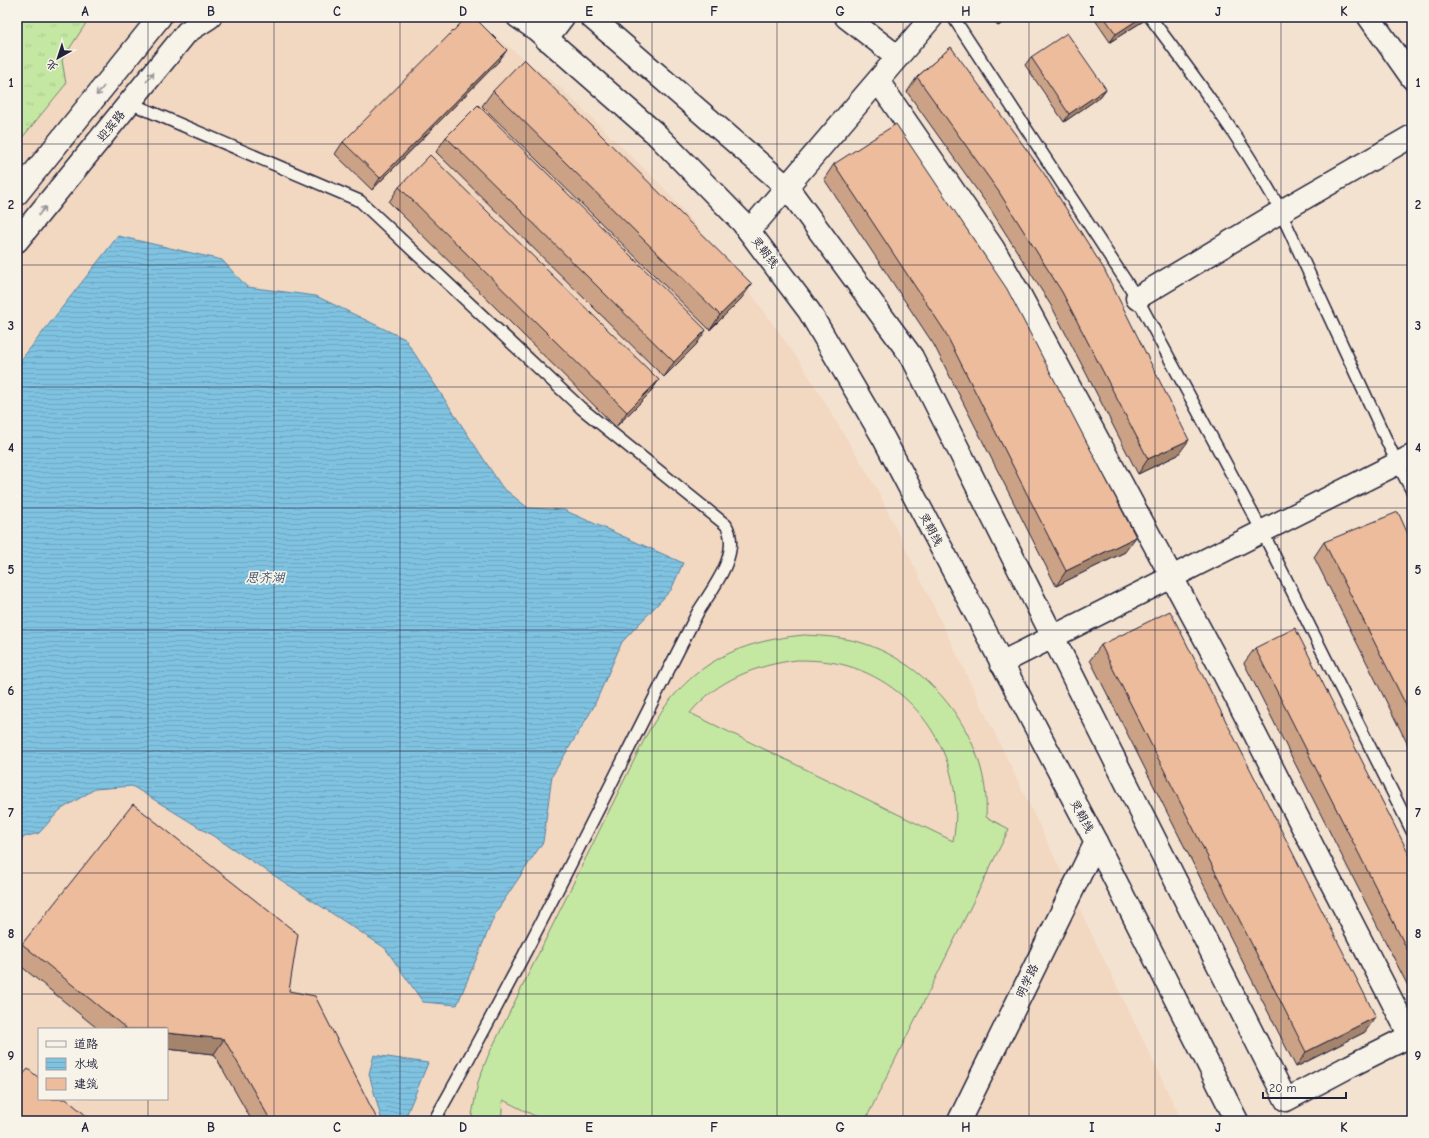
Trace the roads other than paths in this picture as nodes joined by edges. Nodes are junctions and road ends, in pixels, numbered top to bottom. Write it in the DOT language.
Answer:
graph roads {
  1 [pos="160,17"];
  2 [pos="210,17"];
  3 [pos="518,17"];
  4 [pos="563,17"];
  5 [pos="591,17"];
  6 [pos="846,17"];
  7 [pos="932,17"];
  8 [pos="952,17"];
  9 [pos="1150,17"];
  10 [pos="1369,17"];
  11 [pos="546,39"];
  12 [pos="898,57"];
  13 [pos="1412,78"];
  14 [pos="878,81"];
  15 [pos="130,103"];
  16 [pos="1412,136"];
  17 [pos="787,187"];
  18 [pos="17,194"];
  19 [pos="1280,212"];
  20 [pos="749,231"];
  21 [pos="17,241"];
  22 [pos="1137,298"];
  23 [pos="1404,459"];
  24 [pos="1412,491"];
  25 [pos="1262,531"];
  26 [pos="1172,576"];
  27 [pos="1053,637"];
  28 [pos="1001,663"];
  29 [pos="1412,831"];
  30 [pos="1096,842"];
  31 [pos="1411,1036"];
  32 [pos="434,1121"];
  33 [pos="959,1121"];
  34 [pos="1237,1121"];
  1 -- 18 [label="street, one-way"];
  15 -- 2 [label="street, 迎宾路, one-way"];
  3 -- 11 [label="street, 灵朝线"];
  4 -- 11 [label="street"];
  5 -- 17 [label="street"];
  6 -- 12 [label="street"];
  7 -- 12 [label="street"];
  8 -- 22 [label="lane"];
  9 -- 19 [label="lane"];
  10 -- 13 [label="street"];
  11 -- 20 [label="street, 灵朝线"];
  12 -- 14 [label="street"];
  14 -- 17 [label="street"];
  14 -- 26 [label="street"];
  21 -- 15 [label="street, 迎宾路, one-way"];
  15 -- 32 [label="lane"];
  16 -- 19 [label="street"];
  17 -- 20 [label="street"];
  17 -- 27 [label="street"];
  19 -- 22 [label="street"];
  19 -- 23 [label="lane"];
  20 -- 28 [label="street, 灵朝线"];
  22 -- 25 [label="lane"];
  23 -- 24 [label="lane"];
  23 -- 25 [label="street"];
  25 -- 26 [label="street"];
  25 -- 29 [label="lane"];
  26 -- 27 [label="street"];
  26 -- 31 [label="street"];
  27 -- 28 [label="street"];
  27 -- 31 [label="street"];
  28 -- 30 [label="street, 灵朝线"];
  30 -- 33 [label="street, 明学路"];
  30 -- 34 [label="street, 灵朝线"];
}
